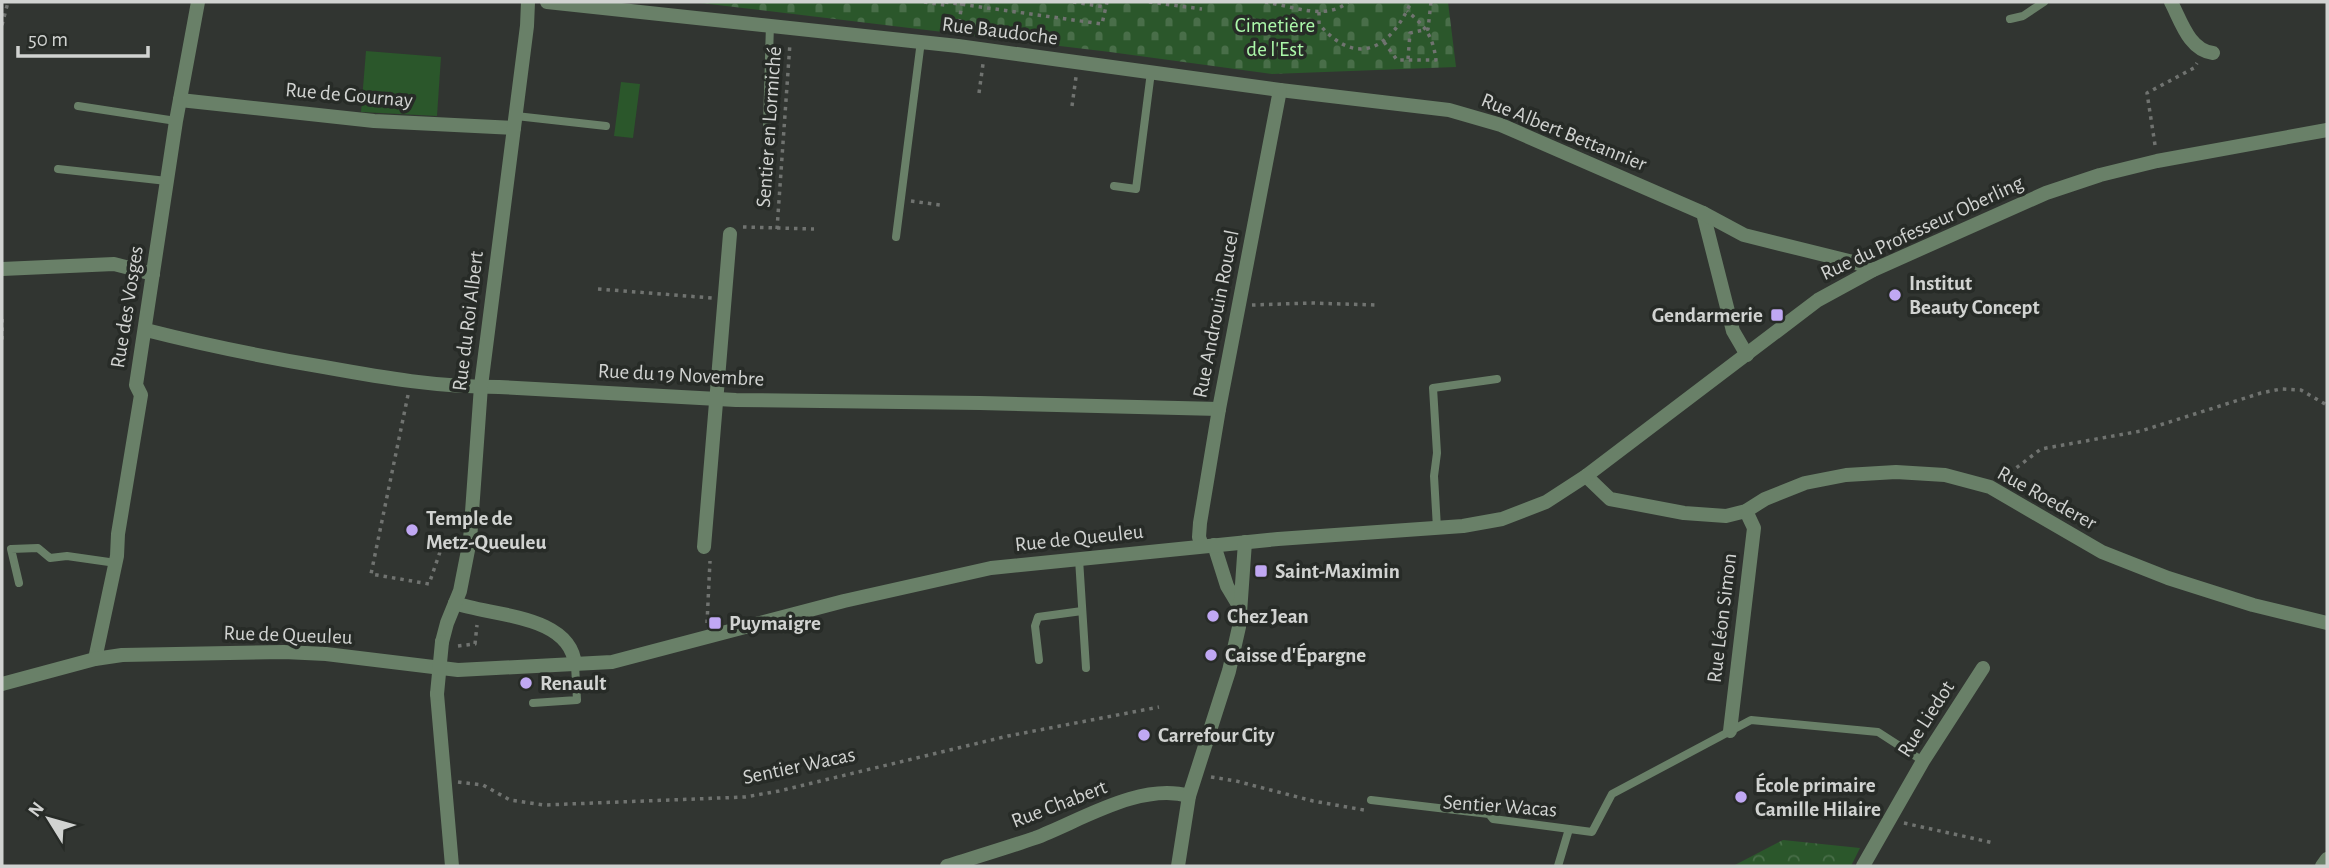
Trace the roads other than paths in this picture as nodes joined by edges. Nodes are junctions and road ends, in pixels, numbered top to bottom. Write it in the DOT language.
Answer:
graph roads {
  1 [pos="198,2"];
  2 [pos="528,2"];
  3 [pos="547,2"];
  4 [pos="2043,2"];
  5 [pos="2171,2"];
  6 [pos="2010,19"];
  7 [pos="770,24"];
  8 [pos="920,41"];
  9 [pos="2208,52"];
  10 [pos="1151,72"];
  11 [pos="1280,90"];
  12 [pos="180,100"];
  13 [pos="78,106"];
  14 [pos="176,121"];
  15 [pos="515,122"];
  16 [pos="767,125"];
  17 [pos="606,126"];
  18 [pos="2327,130"];
  19 [pos="58,169"];
  20 [pos="167,181"];
  21 [pos="1114,186"];
  22 [pos="1703,213"];
  23 [pos="730,234"];
  24 [pos="896,237"];
  25 [pos="2,269"];
  26 [pos="1873,270"];
  27 [pos="153,274"];
  28 [pos="146,330"];
  29 [pos="1747,355"];
  30 [pos="1497,379"];
  31 [pos="481,386"];
  32 [pos="716,397"];
  33 [pos="1219,409"];
  34 [pos="1586,476"];
  35 [pos="1746,511"];
  36 [pos="1437,528"];
  37 [pos="1244,542"];
  38 [pos="1208,545"];
  39 [pos="707,554"];
  40 [pos="1079,558"];
  41 [pos="116,563"];
  42 [pos="19,583"];
  43 [pos="455,603"];
  44 [pos="1240,606"];
  45 [pos="1082,611"];
  46 [pos="2327,623"];
  47 [pos="95,659"];
  48 [pos="1039,660"];
  49 [pos="575,665"];
  50 [pos="1086,668"];
  51 [pos="1983,668"];
  52 [pos="2,684"];
  53 [pos="533,703"];
  54 [pos="1730,731"];
  55 [pos="1923,761"];
  56 [pos="1189,796"];
  57 [pos="1371,800"];
  58 [pos="1569,829"];
  59 [pos="2327,859"];
  60 [pos="452,866"];
  61 [pos="947,866"];
  62 [pos="1178,866"];
  63 [pos="1558,866"];
  64 [pos="1863,866"];
  65 [pos="2322,866"];
  1 -- 12 [label="street, Rue des Vosges"];
  2 -- 15 [label="street, Rue du Roi Albert"];
  3 -- 7 [label="street, Rue Baudoche"];
  4 -- 6 [label="lane"];
  5 -- 9 [label="street"];
  7 -- 8 [label="street, Rue Baudoche"];
  7 -- 16 [label="lane"];
  8 -- 10 [label="street, Rue Baudoche"];
  8 -- 24 [label="lane"];
  10 -- 11 [label="street, Rue Baudoche"];
  10 -- 21 [label="lane"];
  11 -- 22 [label="street, Rue Albert Bettannier"];
  11 -- 33 [label="street, Rue Androuin Roucel"];
  12 -- 14 [label="street, Rue des Vosges"];
  12 -- 15 [label="street, Rue de Gournay"];
  13 -- 14 [label="lane"];
  14 -- 20 [label="street, Rue des Vosges"];
  15 -- 17 [label="lane"];
  15 -- 31 [label="street, Rue du Roi Albert"];
  18 -- 26 [label="street, Rue du Professeur Oberling"];
  19 -- 20 [label="lane"];
  20 -- 27 [label="street, Rue des Vosges"];
  22 -- 26 [label="street, Rue Albert Bettannier"];
  22 -- 29 [label="street"];
  23 -- 32 [label="street"];
  25 -- 27 [label="street"];
  26 -- 29 [label="street, Rue du Professeur Oberling"];
  27 -- 28 [label="street, Rue des Vosges"];
  28 -- 31 [label="street, Rue du 19 Novembre"];
  28 -- 41 [label="street, Rue des Vosges"];
  29 -- 34 [label="street, Rue du Professeur Oberling"];
  30 -- 36 [label="lane"];
  31 -- 32 [label="street, Rue du 19 Novembre"];
  31 -- 43 [label="street, Rue du Roi Albert"];
  32 -- 33 [label="street, Rue du 19 Novembre"];
  32 -- 39 [label="street"];
  33 -- 38 [label="street, Rue Androuin Roucel"];
  34 -- 35 [label="street, Rue Roederer"];
  34 -- 36 [label="street, Rue de Queuleu"];
  35 -- 46 [label="street, Rue Roederer"];
  35 -- 54 [label="street, Rue Léon Simon"];
  36 -- 37 [label="street, Rue de Queuleu"];
  37 -- 38 [label="street, Rue de Queuleu"];
  37 -- 44 [label="street"];
  38 -- 40 [label="street, Rue de Queuleu"];
  38 -- 44 [label="street, Rue Androuin Roucel"];
  40 -- 45 [label="lane"];
  40 -- 49 [label="street, Rue de Queuleu"];
  41 -- 42 [label="lane"];
  41 -- 47 [label="street, Rue des Vosges"];
  43 -- 49 [label="street"];
  43 -- 60 [label="street, Rue du Roi Albert, bridge"];
  44 -- 56 [label="street"];
  45 -- 48 [label="lane"];
  45 -- 50 [label="lane"];
  47 -- 49 [label="street, Rue de Queuleu"];
  47 -- 52 [label="street, Rue de Queuleu"];
  49 -- 53 [label="lane"];
  51 -- 55 [label="street, Rue Liedot"];
  54 -- 55 [label="lane, Sentier Wacas"];
  54 -- 58 [label="lane, Sentier Wacas"];
  55 -- 64 [label="street, Rue Liedot"];
  56 -- 61 [label="street, Rue Chabert"];
  56 -- 62 [label="street"];
  57 -- 58 [label="lane, Sentier Wacas"];
  58 -- 63 [label="lane"];
  59 -- 65 [label="street"];
}
